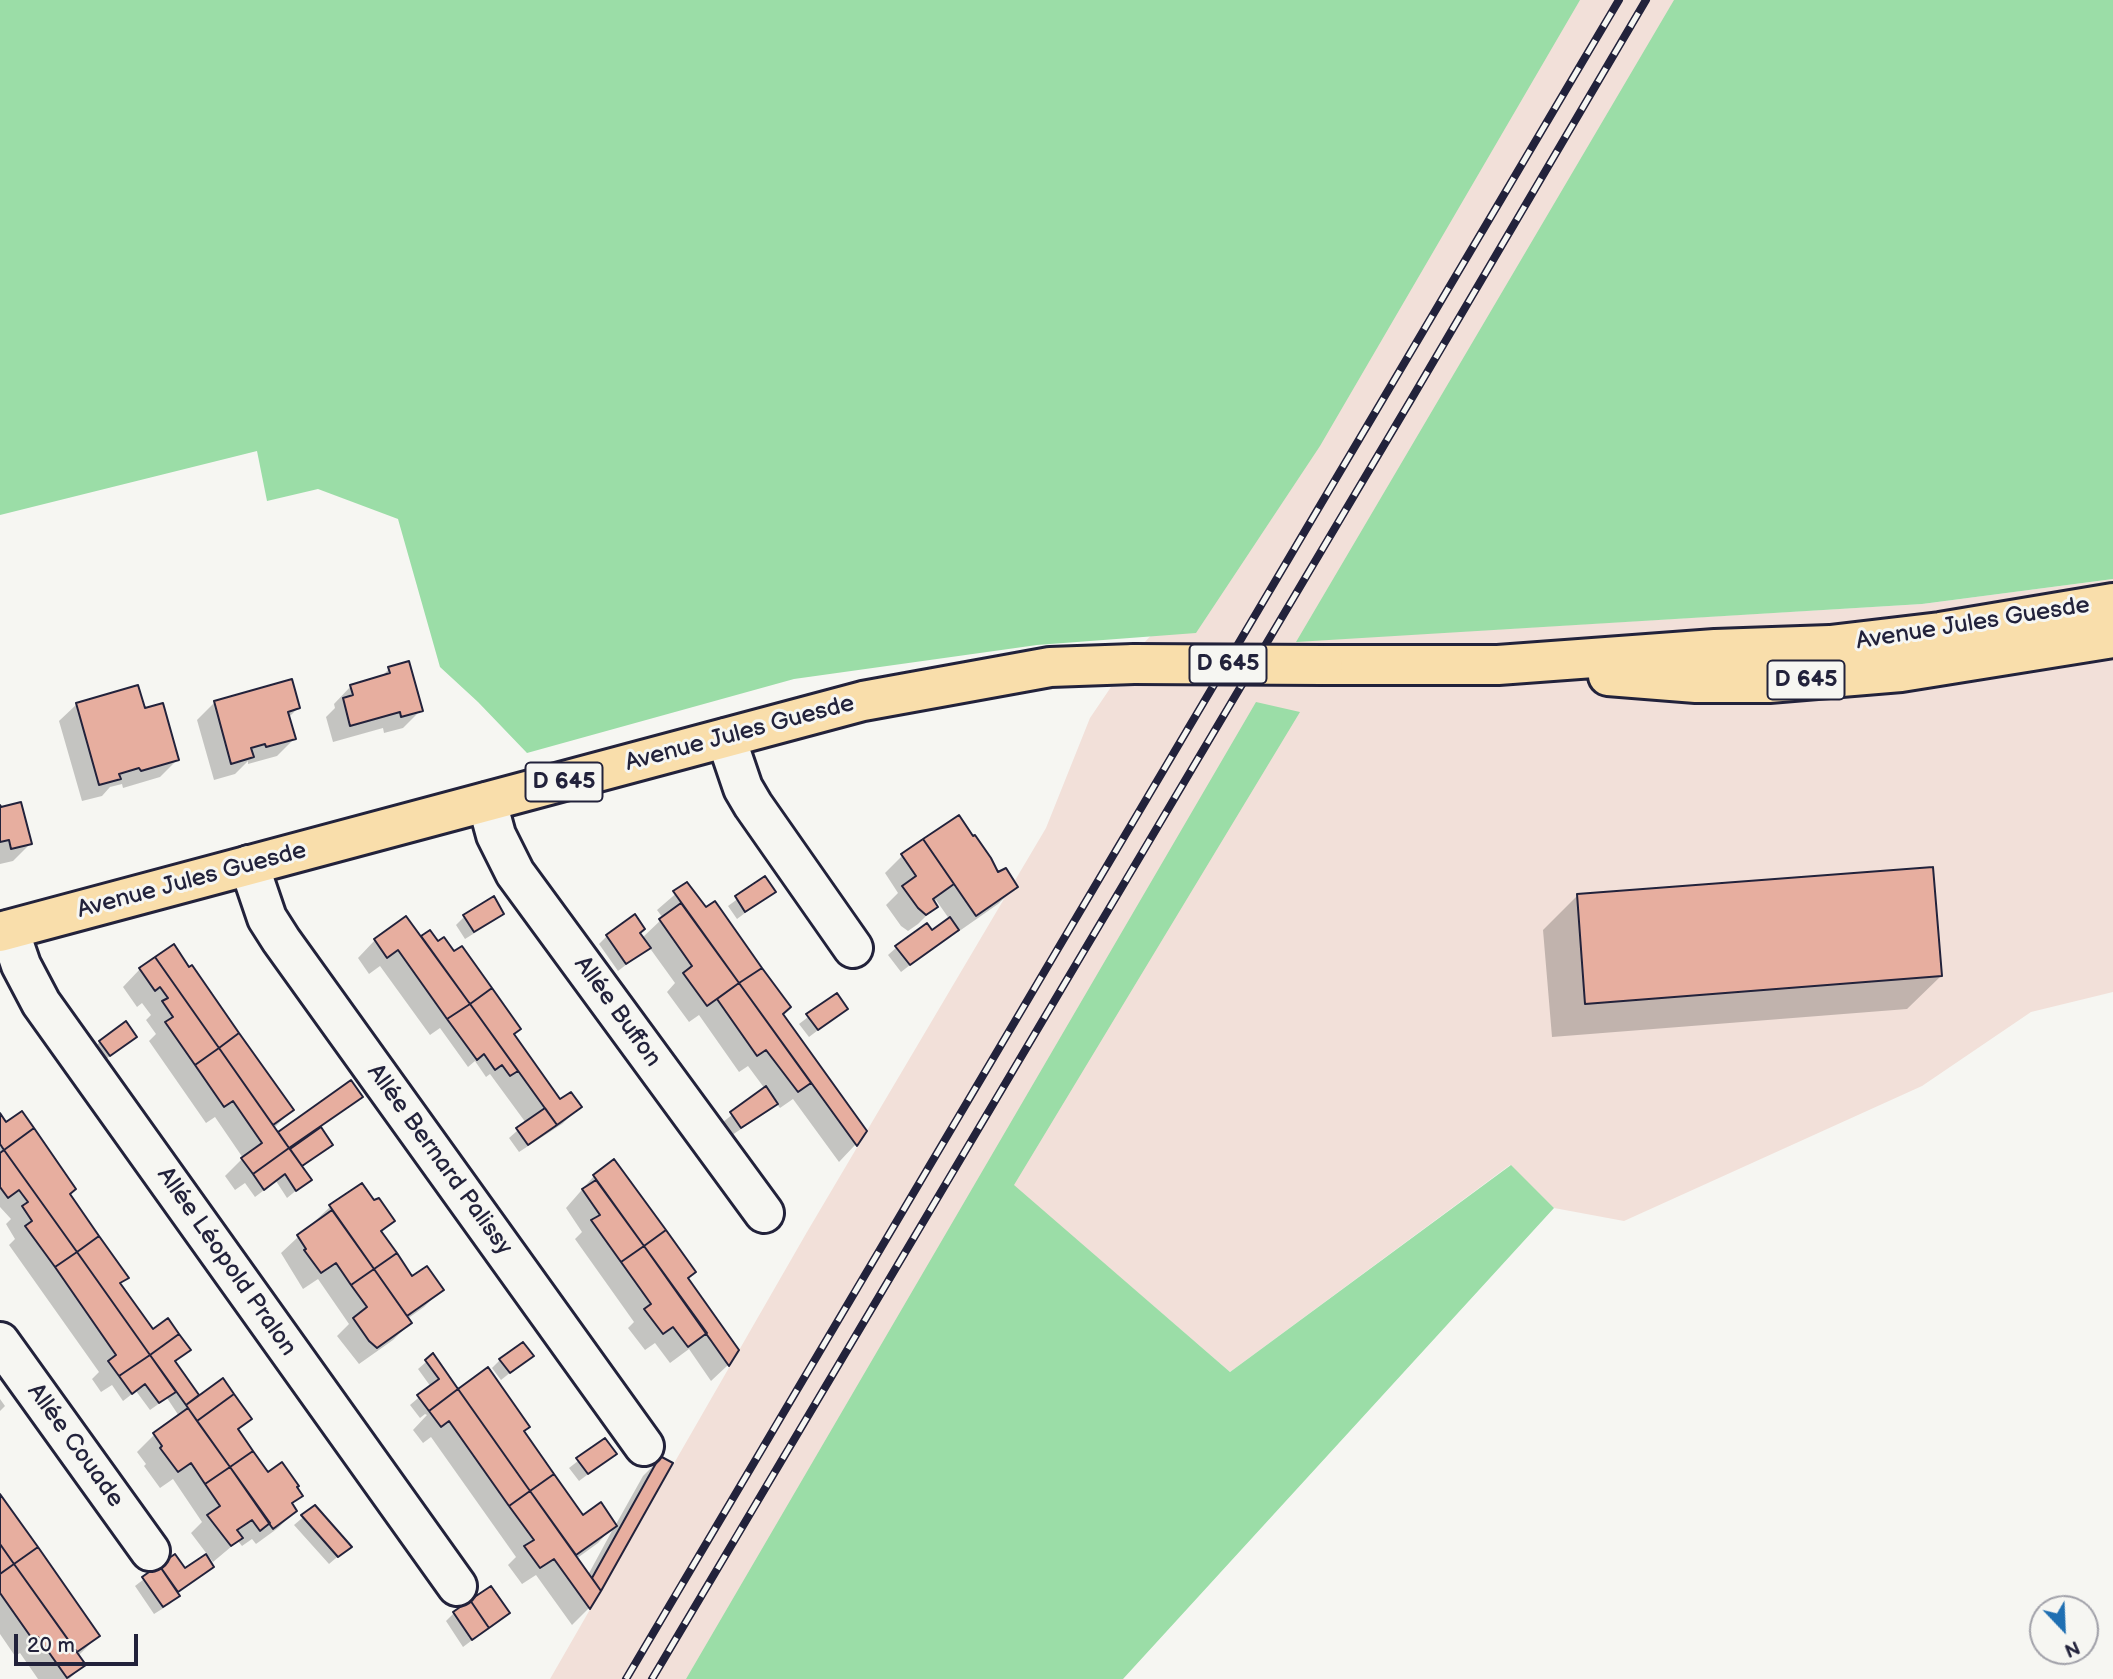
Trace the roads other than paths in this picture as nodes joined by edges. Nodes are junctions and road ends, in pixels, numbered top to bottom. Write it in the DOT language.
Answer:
graph roads {
  1 [pos="2113,603"];
  2 [pos="2113,638"];
  3 [pos="1498,665"];
  4 [pos="726,738"];
  5 [pos="487,802"];
  6 [pos="249,865"];
  7 [pos="5,931"];
  8 [pos="853,948"];
  9 [pos="764,1213"];
  10 [pos="0,1342"];
  11 [pos="644,1446"];
  12 [pos="150,1551"];
  13 [pos="457,1587"];
  1 -- 3 [label="main road, Avenue Jules Guesde / D 645"];
  2 -- 3 [label="main road, Avenue Jules Guesde / D 645"];
  3 -- 4 [label="main road, Avenue Jules Guesde / D 645, bridge"];
  4 -- 5 [label="main road, Avenue Jules Guesde / D 645"];
  4 -- 8 [label="street"];
  5 -- 6 [label="main road, Avenue Jules Guesde / D 645"];
  5 -- 9 [label="street, Allée Buffon"];
  6 -- 7 [label="main road, Avenue Jules Guesde / D 645"];
  6 -- 11 [label="street, Allée Bernard Palissy"];
  7 -- 13 [label="street, Allée Léopold Pralon"];
  10 -- 12 [label="street, Allée Couade"];
}
